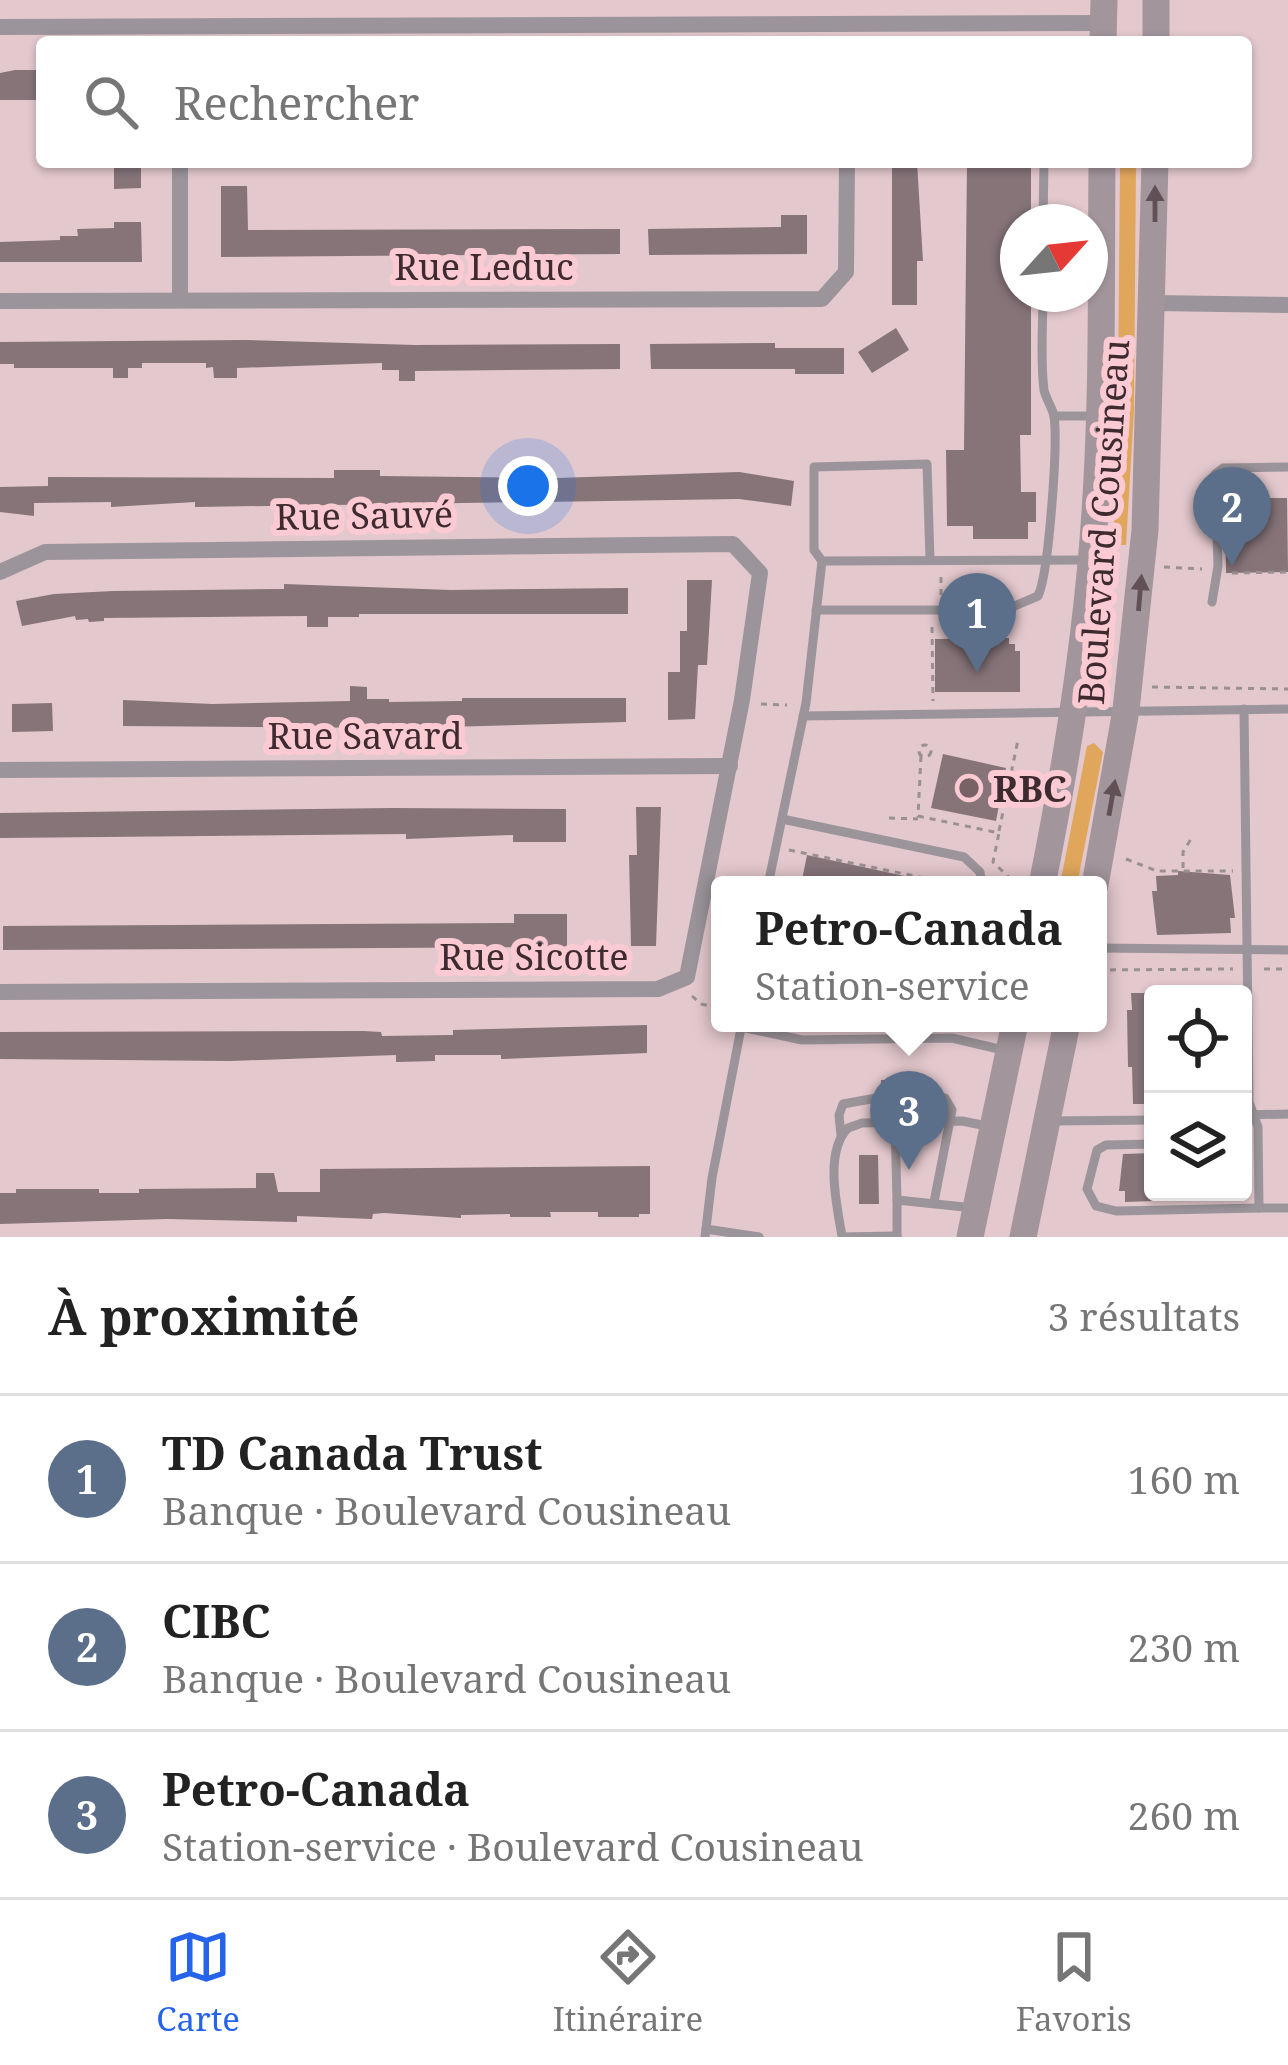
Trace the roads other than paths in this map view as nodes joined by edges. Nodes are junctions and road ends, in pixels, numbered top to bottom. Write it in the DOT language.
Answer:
graph roads {
  1 [pos="1156,0"];
  2 [pos="1103,22"];
  3 [pos="0,27"];
  4 [pos="1043,32"];
  5 [pos="847,34"];
  6 [pos="180,35"];
  7 [pos="1156,36"];
  8 [pos="180,168"];
  9 [pos="847,168"];
  10 [pos="1044,168"];
  11 [pos="1102,168"];
  12 [pos="1155,168"];
  13 [pos="1043,204"];
  14 [pos="180,299"];
  15 [pos="0,301"];
  16 [pos="1154,303"];
  17 [pos="1288,305"];
  18 [pos="1043,312"];
  19 [pos="1054,416"];
  20 [pos="1100,416"];
  21 [pos="1288,467"];
  22 [pos="733,544"];
  23 [pos="930,560"];
  24 [pos="1046,560"];
  25 [pos="1091,560"];
  26 [pos="822,561"];
  27 [pos="0,572"];
  28 [pos="1212,602"];
  29 [pos="816,610"];
  30 [pos="1288,709"];
  31 [pos="1126,710"];
  32 [pos="1244,710"];
  33 [pos="1074,715"];
  34 [pos="803,716"];
  35 [pos="730,766"];
  36 [pos="0,770"];
  37 [pos="782,820"];
  38 [pos="770,876"];
  39 [pos="981,876"];
  40 [pos="1044,876"];
  41 [pos="1097,876"];
  42 [pos="1107,948"];
  43 [pos="1288,950"];
  44 [pos="1247,951"];
  45 [pos="0,992"];
  46 [pos="740,1032"];
  47 [pos="769,1032"];
  48 [pos="952,1032"];
  49 [pos="952,1032"];
  50 [pos="1013,1032"];
  51 [pos="1065,1032"];
  52 [pos="1009,1052"];
  53 [pos="1249,1093"];
  54 [pos="882,1097"];
  55 [pos="934,1098"];
  56 [pos="1252,1114"];
  57 [pos="1288,1114"];
  58 [pos="1252,1119"];
  59 [pos="1047,1120"];
  60 [pos="1134,1120"];
  61 [pos="1144,1120"];
  62 [pos="952,1121"];
  63 [pos="895,1123"];
  64 [pos="993,1127"];
  65 [pos="841,1135"];
  66 [pos="1133,1144"];
  67 [pos="1144,1144"];
  68 [pos="897,1200"];
  69 [pos="934,1202"];
  70 [pos="1259,1208"];
  71 [pos="1288,1208"];
  72 [pos="973,1223"];
  73 [pos="705,1233"];
  74 [pos="842,1236"];
  75 [pos="897,1236"];
  76 [pos="759,1237"];
  77 [pos="1022,1237"];
  1 -- 7 [label="main road"];
  2 -- 4 [label="street"];
  3 -- 6 [label="street"];
  4 -- 5 [label="street"];
  5 -- 6 [label="street"];
  8 -- 14 [label="street"];
  9 -- 14 [label="street, Rue Leduc"];
  10 -- 13 [label="lane"];
  11 -- 20 [label="main road, Boulevard Cousineau"];
  16 -- 12 [label="main road, Boulevard Cousineau, one-way"];
  14 -- 15 [label="street, Rue Leduc"];
  16 -- 17 [label="street"];
  31 -- 16 [label="main road, Boulevard Cousineau, one-way"];
  18 -- 19 [label="lane"];
  19 -- 20 [label="lane"];
  19 -- 24 [label="lane"];
  20 -- 25 [label="main road, Boulevard Cousineau"];
  21 -- 28 [label="lane"];
  22 -- 27 [label="street, Rue Sauvé"];
  22 -- 35 [label="street, Rue Sicotte"];
  23 -- 24 [label="lane"];
  23 -- 26 [label="lane"];
  23 -- 26 [label="lane"];
  24 -- 25 [label="lane"];
  24 -- 29 [label="lane"];
  25 -- 33 [label="main road, Boulevard Cousineau"];
  26 -- 29 [label="lane"];
  29 -- 34 [label="lane"];
  30 -- 32 [label="lane"];
  31 -- 32 [label="lane"];
  31 -- 33 [label="lane"];
  41 -- 31 [label="main road, Boulevard Cousineau, one-way"];
  32 -- 44 [label="lane"];
  33 -- 34 [label="lane"];
  33 -- 40 [label="main road, Boulevard Cousineau"];
  34 -- 37 [label="lane"];
  35 -- 36 [label="street, Rue Savard"];
  35 -- 45 [label="street, Rue Sicotte"];
  37 -- 38 [label="lane"];
  37 -- 39 [label="lane"];
  42 -- 44 [label="lane"];
  43 -- 44 [label="lane"];
  44 -- 53 [label="lane"];
  46 -- 73 [label="lane"];
  47 -- 48 [label="lane"];
  49 -- 52 [label="lane"];
  50 -- 52 [label="main road"];
  51 -- 59 [label="main road"];
  52 -- 64 [label="main road"];
  54 -- 65 [label="lane"];
  55 -- 62 [label="lane"];
  56 -- 57 [label="lane"];
  58 -- 70 [label="lane"];
  59 -- 60 [label="lane"];
  59 -- 77 [label="main road"];
  60 -- 61 [label="lane"];
  60 -- 66 [label="lane"];
  62 -- 63 [label="lane"];
  62 -- 64 [label="lane"];
  62 -- 69 [label="lane"];
  63 -- 65 [label="lane"];
  63 -- 68 [label="lane"];
  64 -- 72 [label="main road"];
  65 -- 74 [label="lane"];
  66 -- 67 [label="lane"];
  66 -- 70 [label="lane"];
  68 -- 69 [label="lane"];
  68 -- 75 [label="lane"];
  69 -- 72 [label="lane"];
  70 -- 71 [label="lane"];
  73 -- 76 [label="lane"];
  74 -- 75 [label="lane"];
}
